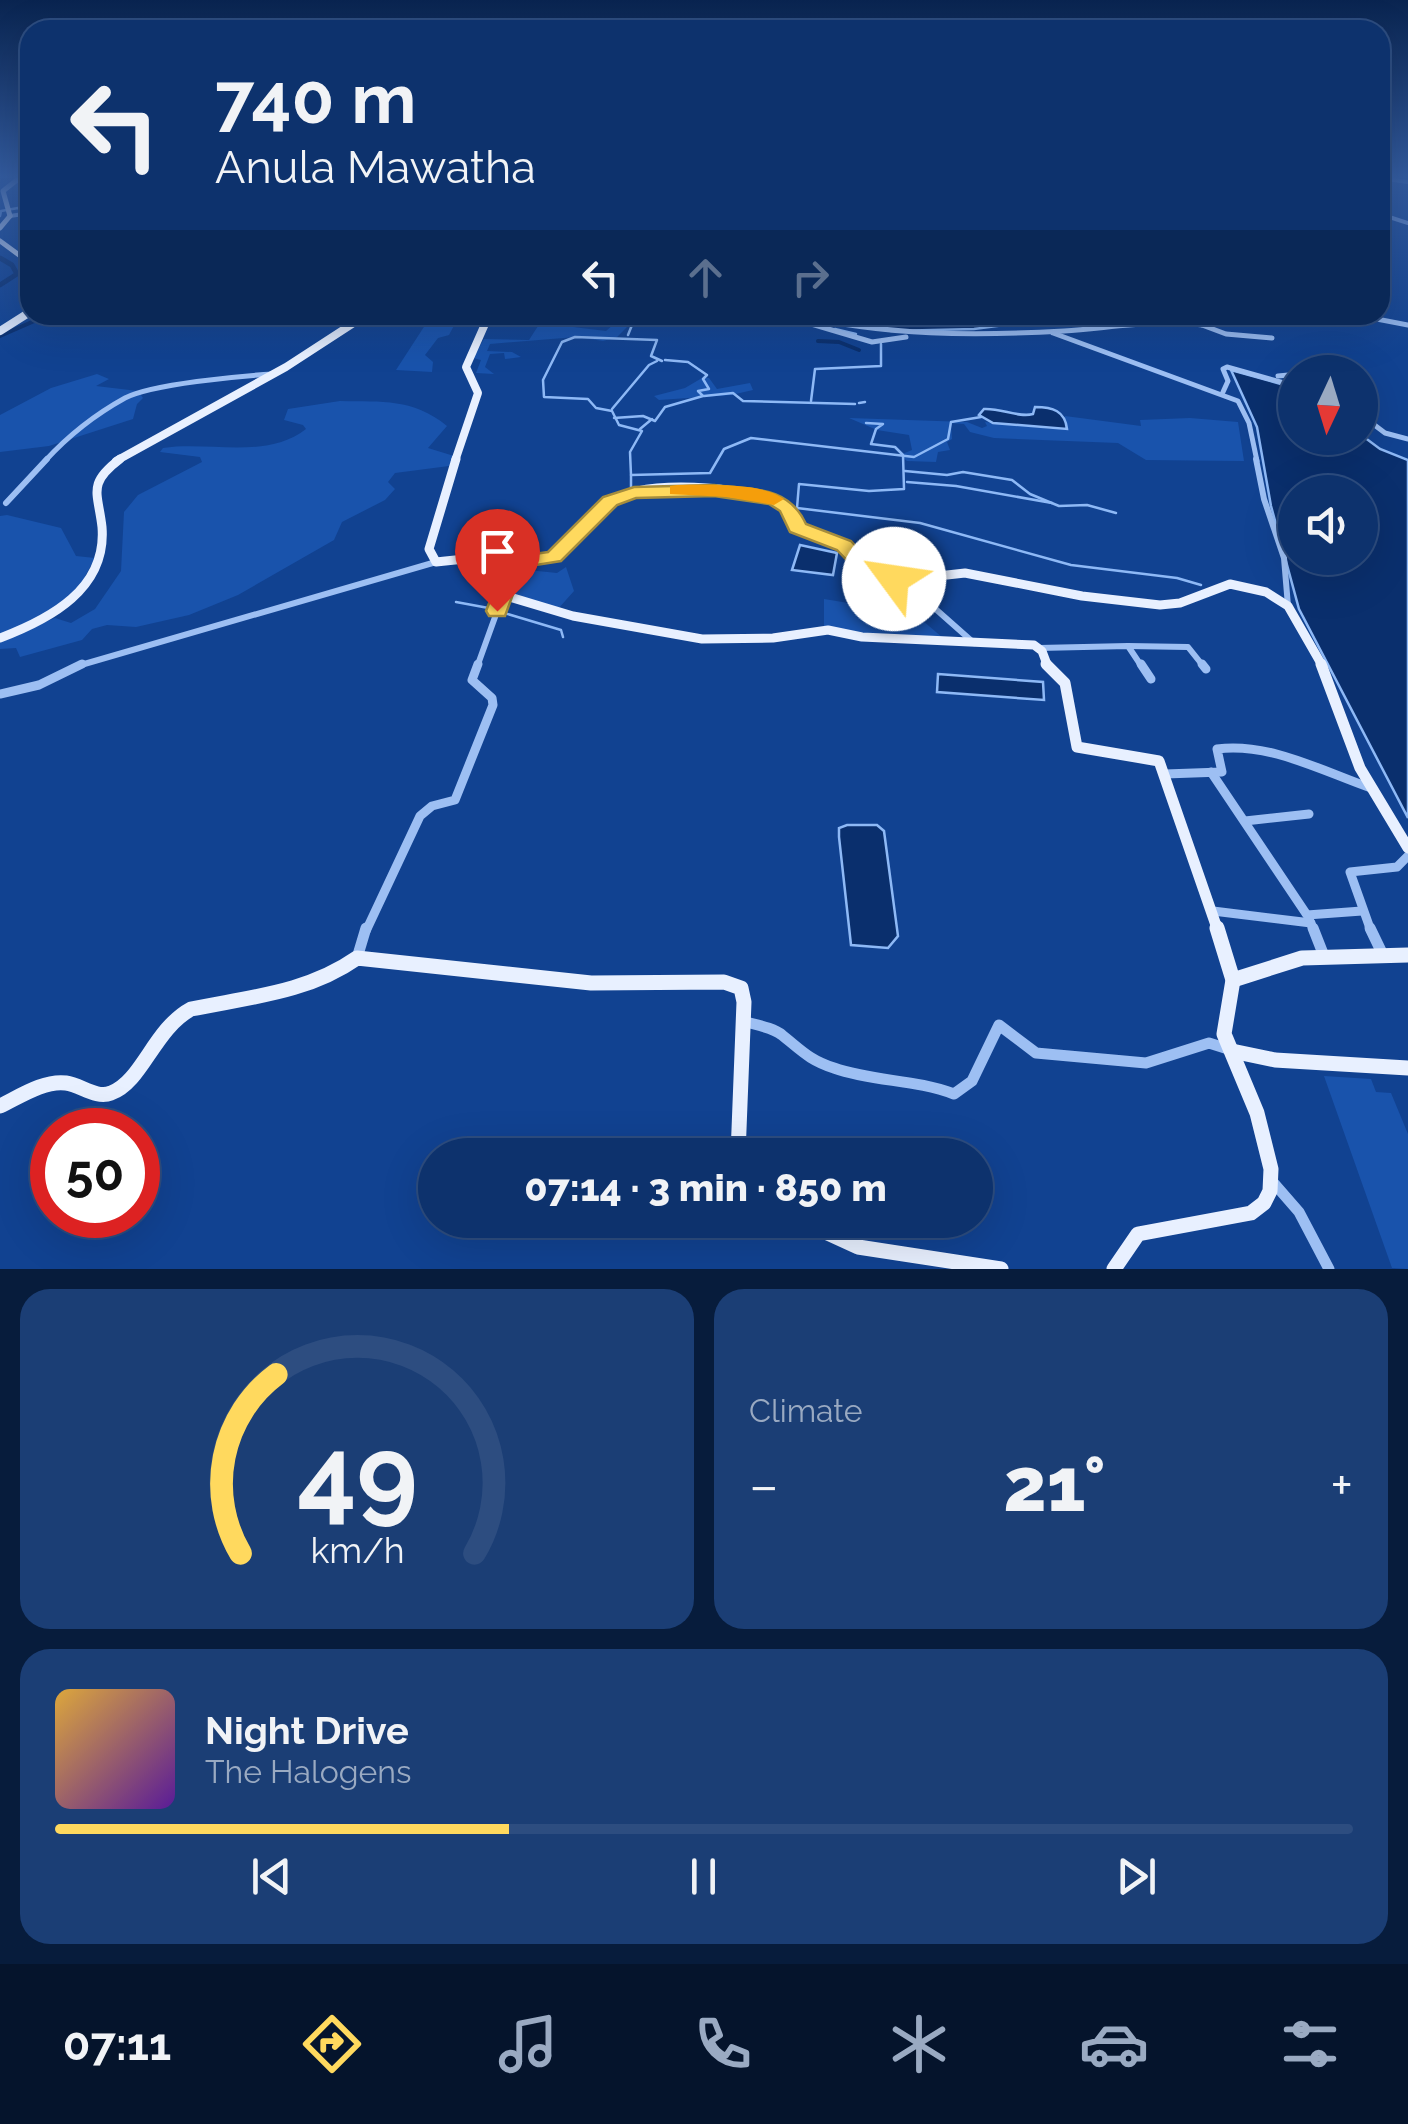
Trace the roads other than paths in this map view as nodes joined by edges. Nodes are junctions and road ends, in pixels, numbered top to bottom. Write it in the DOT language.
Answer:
graph roads {
  1 [pos="350,325"];
  2 [pos="484,325"];
  3 [pos="816,325"];
  4 [pos="849,325"];
  5 [pos="1104,325"];
  6 [pos="1202,325"];
  7 [pos="1046,330"];
  8 [pos="996,334"];
  9 [pos="1272,338"];
  10 [pos="875,342"];
  11 [pos="880,350"];
  12 [pos="273,374"];
  13 [pos="1278,376"];
  14 [pos="1274,377"];
  15 [pos="1278,379"];
  16 [pos="1223,392"];
  17 [pos="1378,428"];
  18 [pos="1408,438"];
  19 [pos="6,503"];
  20 [pos="436,562"];
  21 [pos="515,562"];
  22 [pos="910,580"];
  23 [pos="503,596"];
  24 [pos="1288,606"];
  25 [pos="0,638"];
  26 [pos="974,645"];
  27 [pos="1128,646"];
  28 [pos="1039,648"];
  29 [pos="1206,669"];
  30 [pos="1151,679"];
  31 [pos="0,694"];
  32 [pos="1211,772"];
  33 [pos="1165,774"];
  34 [pos="1371,788"];
  35 [pos="1309,814"];
  36 [pos="1245,821"];
  37 [pos="1408,848"];
  38 [pos="1408,856"];
  39 [pos="1362,910"];
  40 [pos="1213,911"];
  41 [pos="1309,919"];
  42 [pos="1383,955"];
  43 [pos="1408,955"];
  44 [pos="1324,956"];
  45 [pos="357,958"];
  46 [pos="1233,983"];
  47 [pos="746,1022"];
  48 [pos="1232,1051"];
  49 [pos="1408,1068"];
  50 [pos="0,1106"];
  51 [pos="739,1138"];
  52 [pos="1272,1181"];
  53 [pos="838,1238"];
  54 [pos="1002,1269"];
  55 [pos="1114,1269"];
  56 [pos="1329,1269"];
  1 -- 12 [label="main road"];
  2 -- 20 [label="main road"];
  3 -- 10 [label="street"];
  4 -- 8 [label="street"];
  5 -- 7 [label="street"];
  6 -- 9 [label="street"];
  7 -- 8 [label="street"];
  7 -- 16 [label="street"];
  8 -- 10 [label="street"];
  10 -- 11 [label="street"];
  12 -- 19 [label="street"];
  12 -- 25 [label="main road"];
  13 -- 14 [label="street"];
  14 -- 15 [label="street"];
  14 -- 16 [label="street"];
  16 -- 24 [label="street"];
  17 -- 18 [label="street"];
  20 -- 21 [label="main road"];
  20 -- 31 [label="street"];
  21 -- 22 [label="main road"];
  21 -- 23 [label="main road"];
  22 -- 24 [label="main road"];
  22 -- 26 [label="street"];
  23 -- 26 [label="main road"];
  23 -- 45 [label="street"];
  24 -- 34 [label="main road"];
  26 -- 28 [label="main road"];
  27 -- 28 [label="street"];
  27 -- 29 [label="street"];
  27 -- 30 [label="street"];
  28 -- 33 [label="main road"];
  32 -- 33 [label="street"];
  32 -- 34 [label="street"];
  32 -- 36 [label="street"];
  33 -- 40 [label="main road"];
  34 -- 37 [label="main road"];
  35 -- 36 [label="street"];
  36 -- 41 [label="street"];
  38 -- 39 [label="street"];
  39 -- 41 [label="street"];
  39 -- 42 [label="street"];
  40 -- 41 [label="street"];
  40 -- 46 [label="main road"];
  41 -- 44 [label="street"];
  42 -- 43 [label="main road"];
  42 -- 44 [label="main road"];
  44 -- 46 [label="main road"];
  45 -- 47 [label="main road"];
  45 -- 50 [label="main road"];
  46 -- 48 [label="main road"];
  47 -- 48 [label="street"];
  47 -- 51 [label="main road"];
  48 -- 49 [label="main road"];
  48 -- 52 [label="main road"];
  52 -- 55 [label="main road"];
  52 -- 56 [label="street"];
  53 -- 54 [label="main road"];
}
